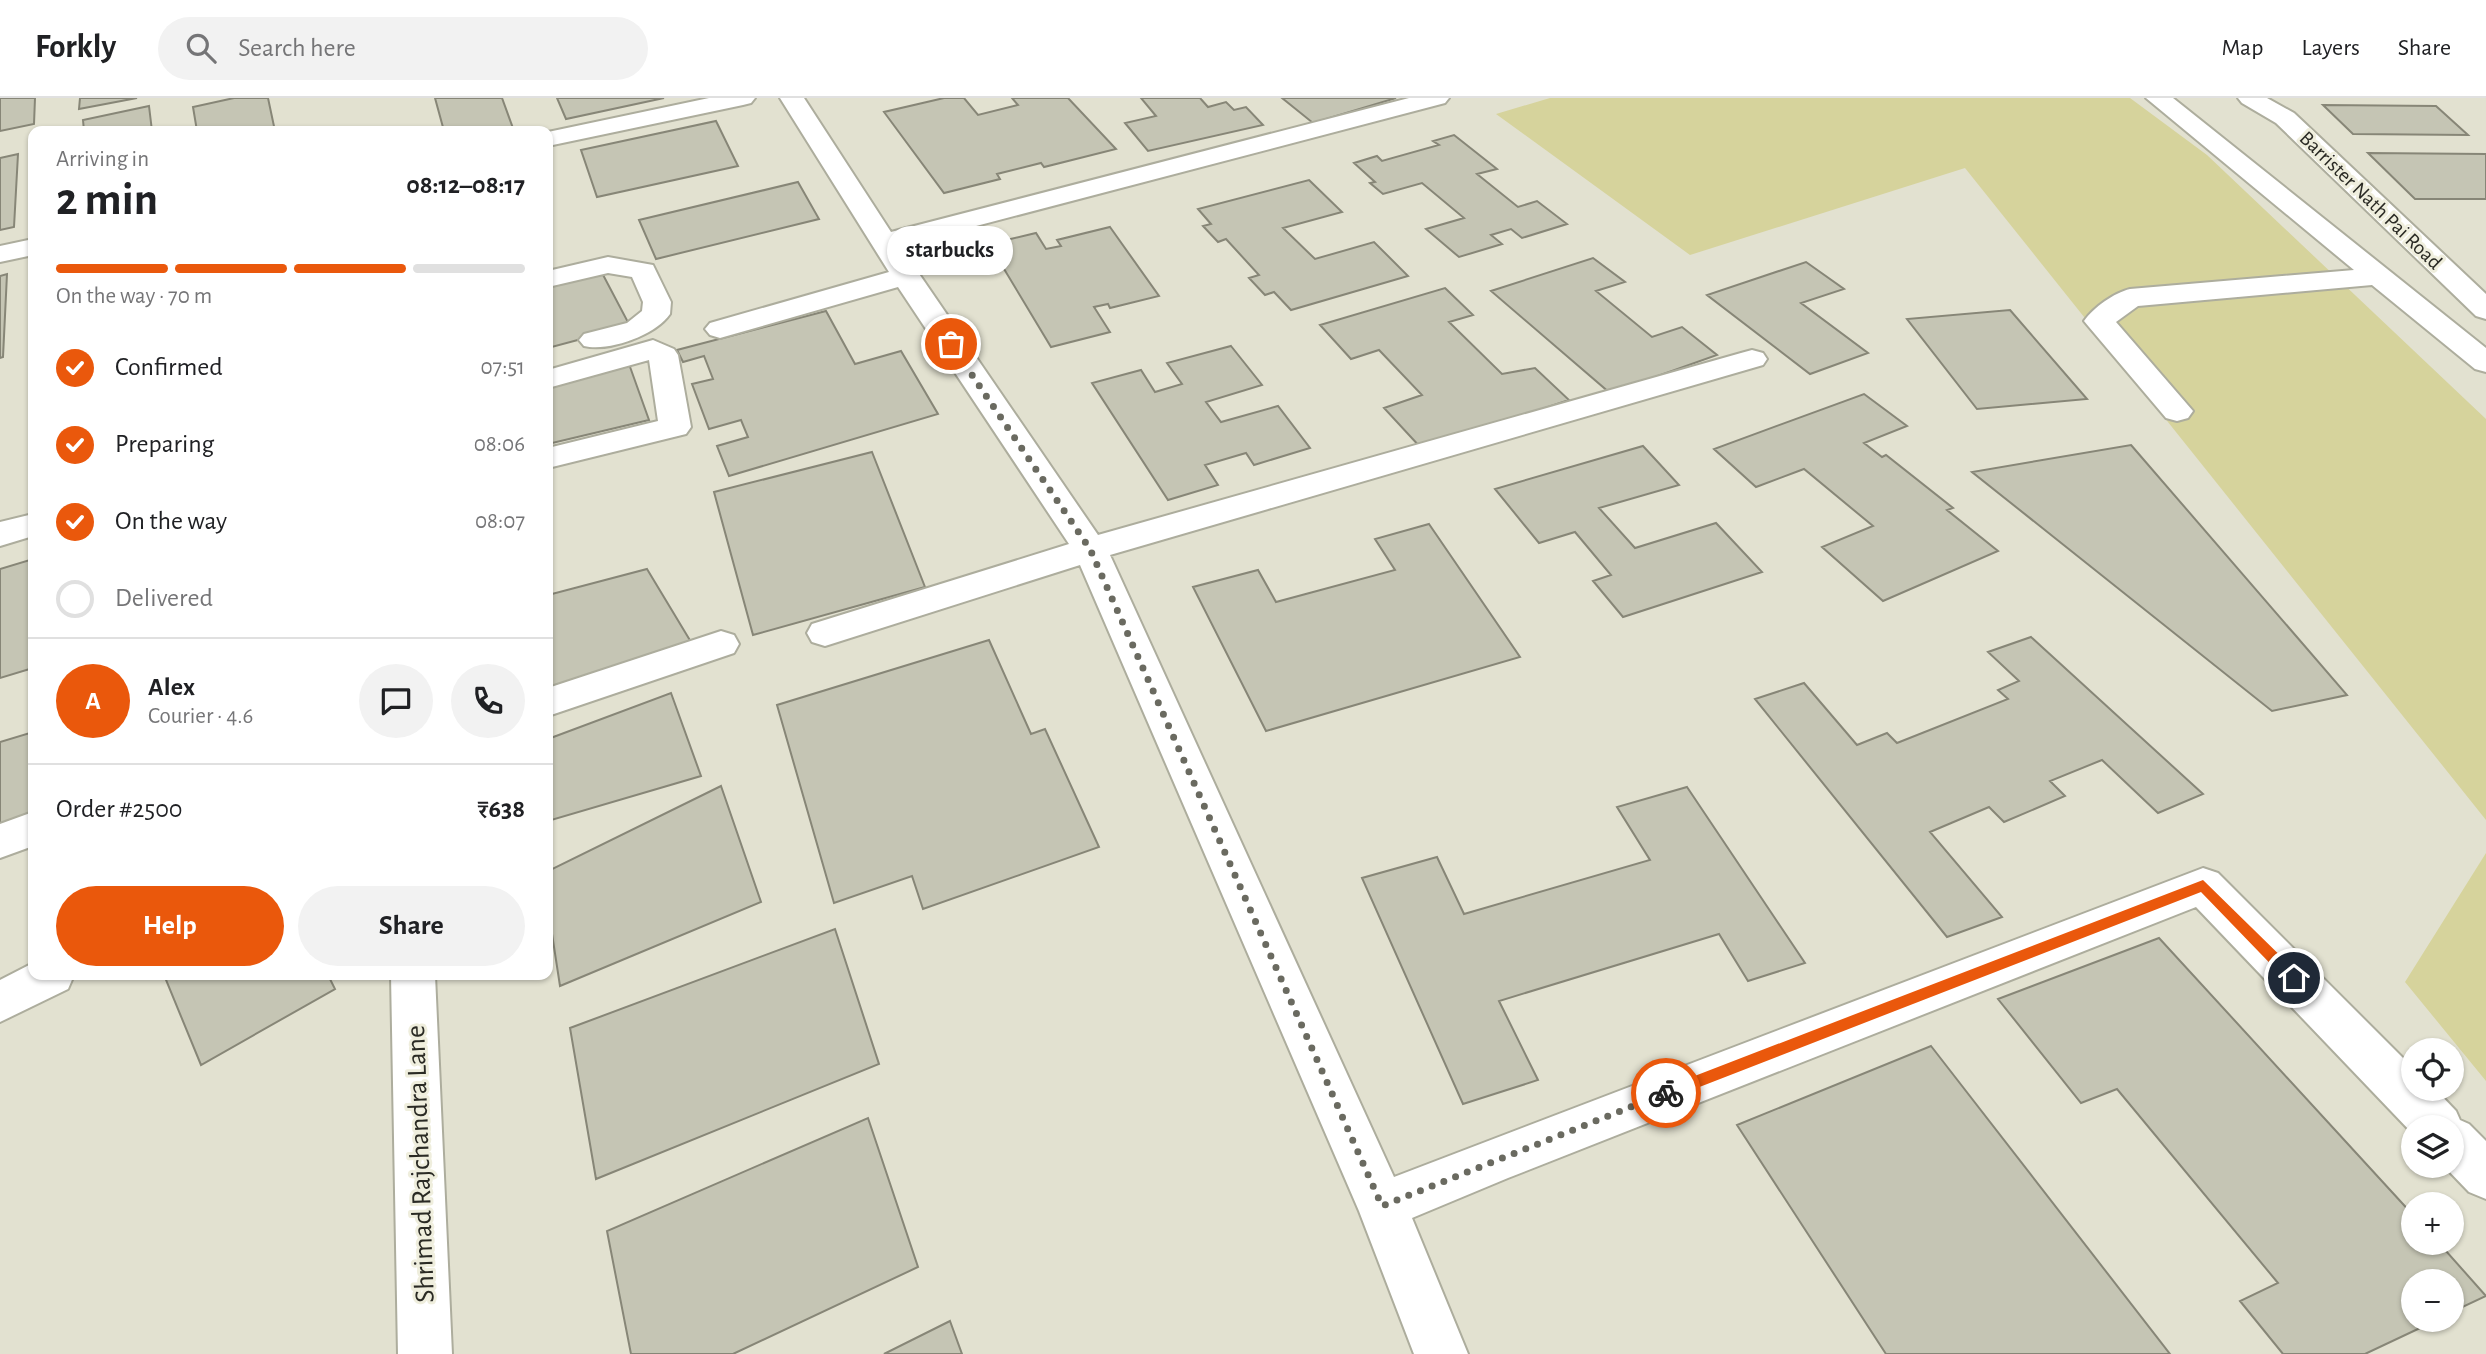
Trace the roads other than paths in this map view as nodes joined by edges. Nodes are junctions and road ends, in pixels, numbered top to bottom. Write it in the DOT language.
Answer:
graph roads {
  1 [pos="743,98"];
  2 [pos="792,98"];
  3 [pos="1437,98"];
  4 [pos="2158,98"];
  5 [pos="2250,98"];
  6 [pos="553,138"];
  7 [pos="885,242"];
  8 [pos="28,248"];
  9 [pos="0,254"];
  10 [pos="905,276"];
  11 [pos="2378,276"];
  12 [pos="553,278"];
  13 [pos="2486,310"];
  14 [pos="720,329"];
  15 [pos="553,351"];
  16 [pos="1752,359"];
  17 [pos="2486,363"];
  18 [pos="553,378"];
  19 [pos="2176,411"];
  20 [pos="553,457"];
  21 [pos="28,526"];
  22 [pos="0,534"];
  23 [pos="1090,549"];
  24 [pos="825,633"];
  25 [pos="722,644"];
  26 [pos="553,700"];
  27 [pos="28,831"];
  28 [pos="0,841"];
  29 [pos="42,980"];
  30 [pos="413,980"];
  31 [pos="0,1002"];
  32 [pos="2427,1115"];
  33 [pos="2464,1152"];
  34 [pos="2486,1175"];
  35 [pos="1382,1206"];
  36 [pos="425,1354"];
  37 [pos="1441,1354"];
  1 -- 6 [label="street"];
  2 -- 7 [label="street"];
  3 -- 7 [label="street"];
  4 -- 11 [label="street"];
  5 -- 13 [label="street, Barrister Nath Pai Road"];
  7 -- 10 [label="street"];
  8 -- 9 [label="street"];
  10 -- 14 [label="street"];
  10 -- 23 [label="street"];
  11 -- 17 [label="street"];
  11 -- 19 [label="street"];
  12 -- 15 [label="street"];
  16 -- 23 [label="street"];
  18 -- 20 [label="street"];
  21 -- 22 [label="street"];
  23 -- 24 [label="street"];
  23 -- 35 [label="street"];
  25 -- 26 [label="street"];
  27 -- 28 [label="street"];
  29 -- 31 [label="street"];
  30 -- 36 [label="street, Shrimad Rajchandra Lane"];
  32 -- 35 [label="street"];
  33 -- 34 [label="street"];
  35 -- 37 [label="street"];
}
